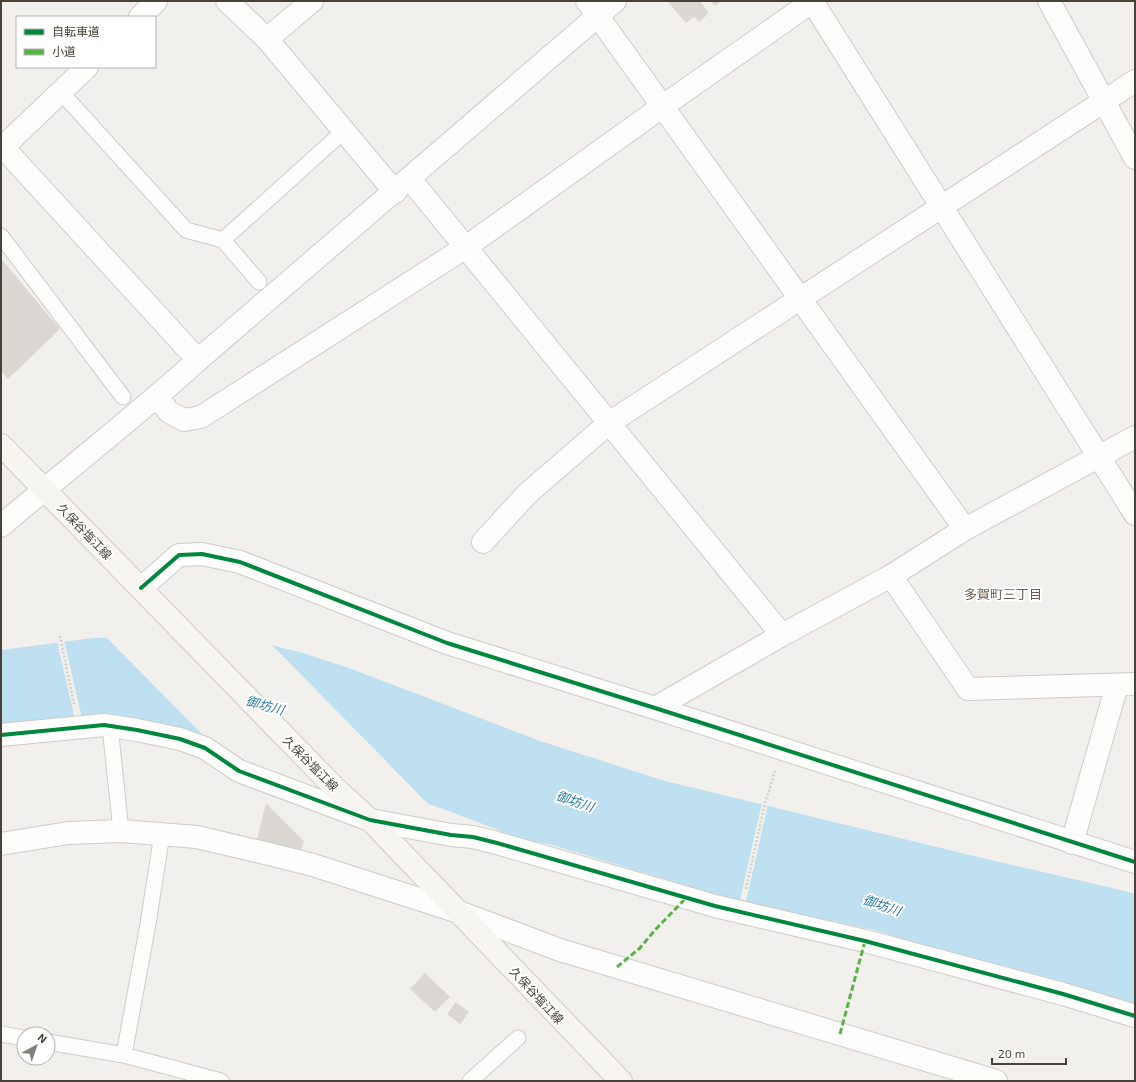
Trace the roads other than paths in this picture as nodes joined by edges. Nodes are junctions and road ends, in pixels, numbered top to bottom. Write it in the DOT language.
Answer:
graph roads {
  1 [pos="156,1"];
  2 [pos="227,1"];
  3 [pos="312,1"];
  4 [pos="615,1"];
  5 [pos="813,1"];
  6 [pos="1049,1"];
  7 [pos="593,9"];
  8 [pos="141,16"];
  9 [pos="267,39"];
  10 [pos="86,68"];
  11 [pos="1135,82"];
  12 [pos="61,92"];
  13 [pos="1104,102"];
  14 [pos="663,106"];
  15 [pos="344,131"];
  16 [pos="2,147"];
  17 [pos="1135,158"];
  18 [pos="402,185"];
  19 [pos="942,206"];
  20 [pos="1,236"];
  21 [pos="223,240"];
  22 [pos="466,247"];
  23 [pos="259,282"];
  24 [pos="800,298"];
  25 [pos="198,360"];
  26 [pos="123,397"];
  27 [pos="157,397"];
  28 [pos="609,422"];
  29 [pos="1135,437"];
  30 [pos="1,445"];
  31 [pos="1100,456"];
  32 [pos="44,488"];
  33 [pos="1135,514"];
  34 [pos="1,526"];
  35 [pos="965,529"];
  36 [pos="483,542"];
  37 [pos="891,576"];
  38 [pos="141,588"];
  39 [pos="782,635"];
  40 [pos="1126,684"];
  41 [pos="655,708"];
  42 [pos="110,726"];
  43 [pos="1,735"];
  44 [pos="370,820"];
  45 [pos="121,831"];
  46 [pos="162,834"];
  47 [pos="1072,843"];
  48 [pos="1,844"];
  49 [pos="1135,862"];
  50 [pos="459,912"];
  51 [pos="1135,1016"];
  52 [pos="1,1034"];
  53 [pos="16,1037"];
  54 [pos="518,1038"];
  55 [pos="56,1043"];
  56 [pos="124,1055"];
  57 [pos="221,1081"];
  58 [pos="470,1081"];
  59 [pos="621,1081"];
  60 [pos="996,1081"];
  1 -- 8 [label="street"];
  2 -- 9 [label="street"];
  3 -- 9 [label="street"];
  4 -- 7 [label="street"];
  5 -- 14 [label="street"];
  5 -- 19 [label="street"];
  6 -- 13 [label="street"];
  7 -- 14 [label="street"];
  7 -- 18 [label="street"];
  9 -- 15 [label="street"];
  10 -- 12 [label="street"];
  11 -- 13 [label="street"];
  12 -- 16 [label="street"];
  12 -- 21 [label="lane"];
  13 -- 17 [label="street"];
  13 -- 19 [label="street"];
  14 -- 22 [label="street"];
  14 -- 24 [label="street"];
  15 -- 18 [label="street"];
  15 -- 21 [label="lane"];
  16 -- 25 [label="street"];
  18 -- 22 [label="street"];
  18 -- 25 [label="street"];
  19 -- 24 [label="street"];
  19 -- 31 [label="street"];
  20 -- 26 [label="lane"];
  21 -- 23 [label="lane"];
  22 -- 27 [label="street"];
  22 -- 28 [label="street"];
  24 -- 28 [label="street"];
  24 -- 35 [label="street"];
  25 -- 27 [label="street"];
  27 -- 32 [label="street"];
  28 -- 36 [label="street"];
  28 -- 39 [label="street"];
  29 -- 31 [label="street"];
  30 -- 32 [label="main road, 久保谷塩江線"];
  31 -- 33 [label="street"];
  31 -- 35 [label="street"];
  32 -- 34 [label="street"];
  32 -- 38 [label="main road, 久保谷塩江線"];
  35 -- 37 [label="street"];
  37 -- 39 [label="street"];
  37 -- 40 [label="street"];
  38 -- 41 [label="street"];
  38 -- 44 [label="main road, 久保谷塩江線"];
  39 -- 41 [label="street"];
  40 -- 47 [label="street"];
  41 -- 47 [label="street"];
  42 -- 43 [label="street"];
  42 -- 44 [label="street"];
  42 -- 45 [label="lane"];
  44 -- 50 [label="main road, 久保谷塩江線"];
  44 -- 51 [label="street"];
  45 -- 46 [label="street"];
  45 -- 48 [label="street"];
  46 -- 50 [label="street"];
  46 -- 56 [label="lane"];
  47 -- 49 [label="street"];
  50 -- 59 [label="main road, 久保谷塩江線"];
  50 -- 60 [label="street"];
  52 -- 53 [label="lane"];
  54 -- 58 [label="lane"];
  55 -- 56 [label="lane"];
  56 -- 57 [label="lane"];
}
